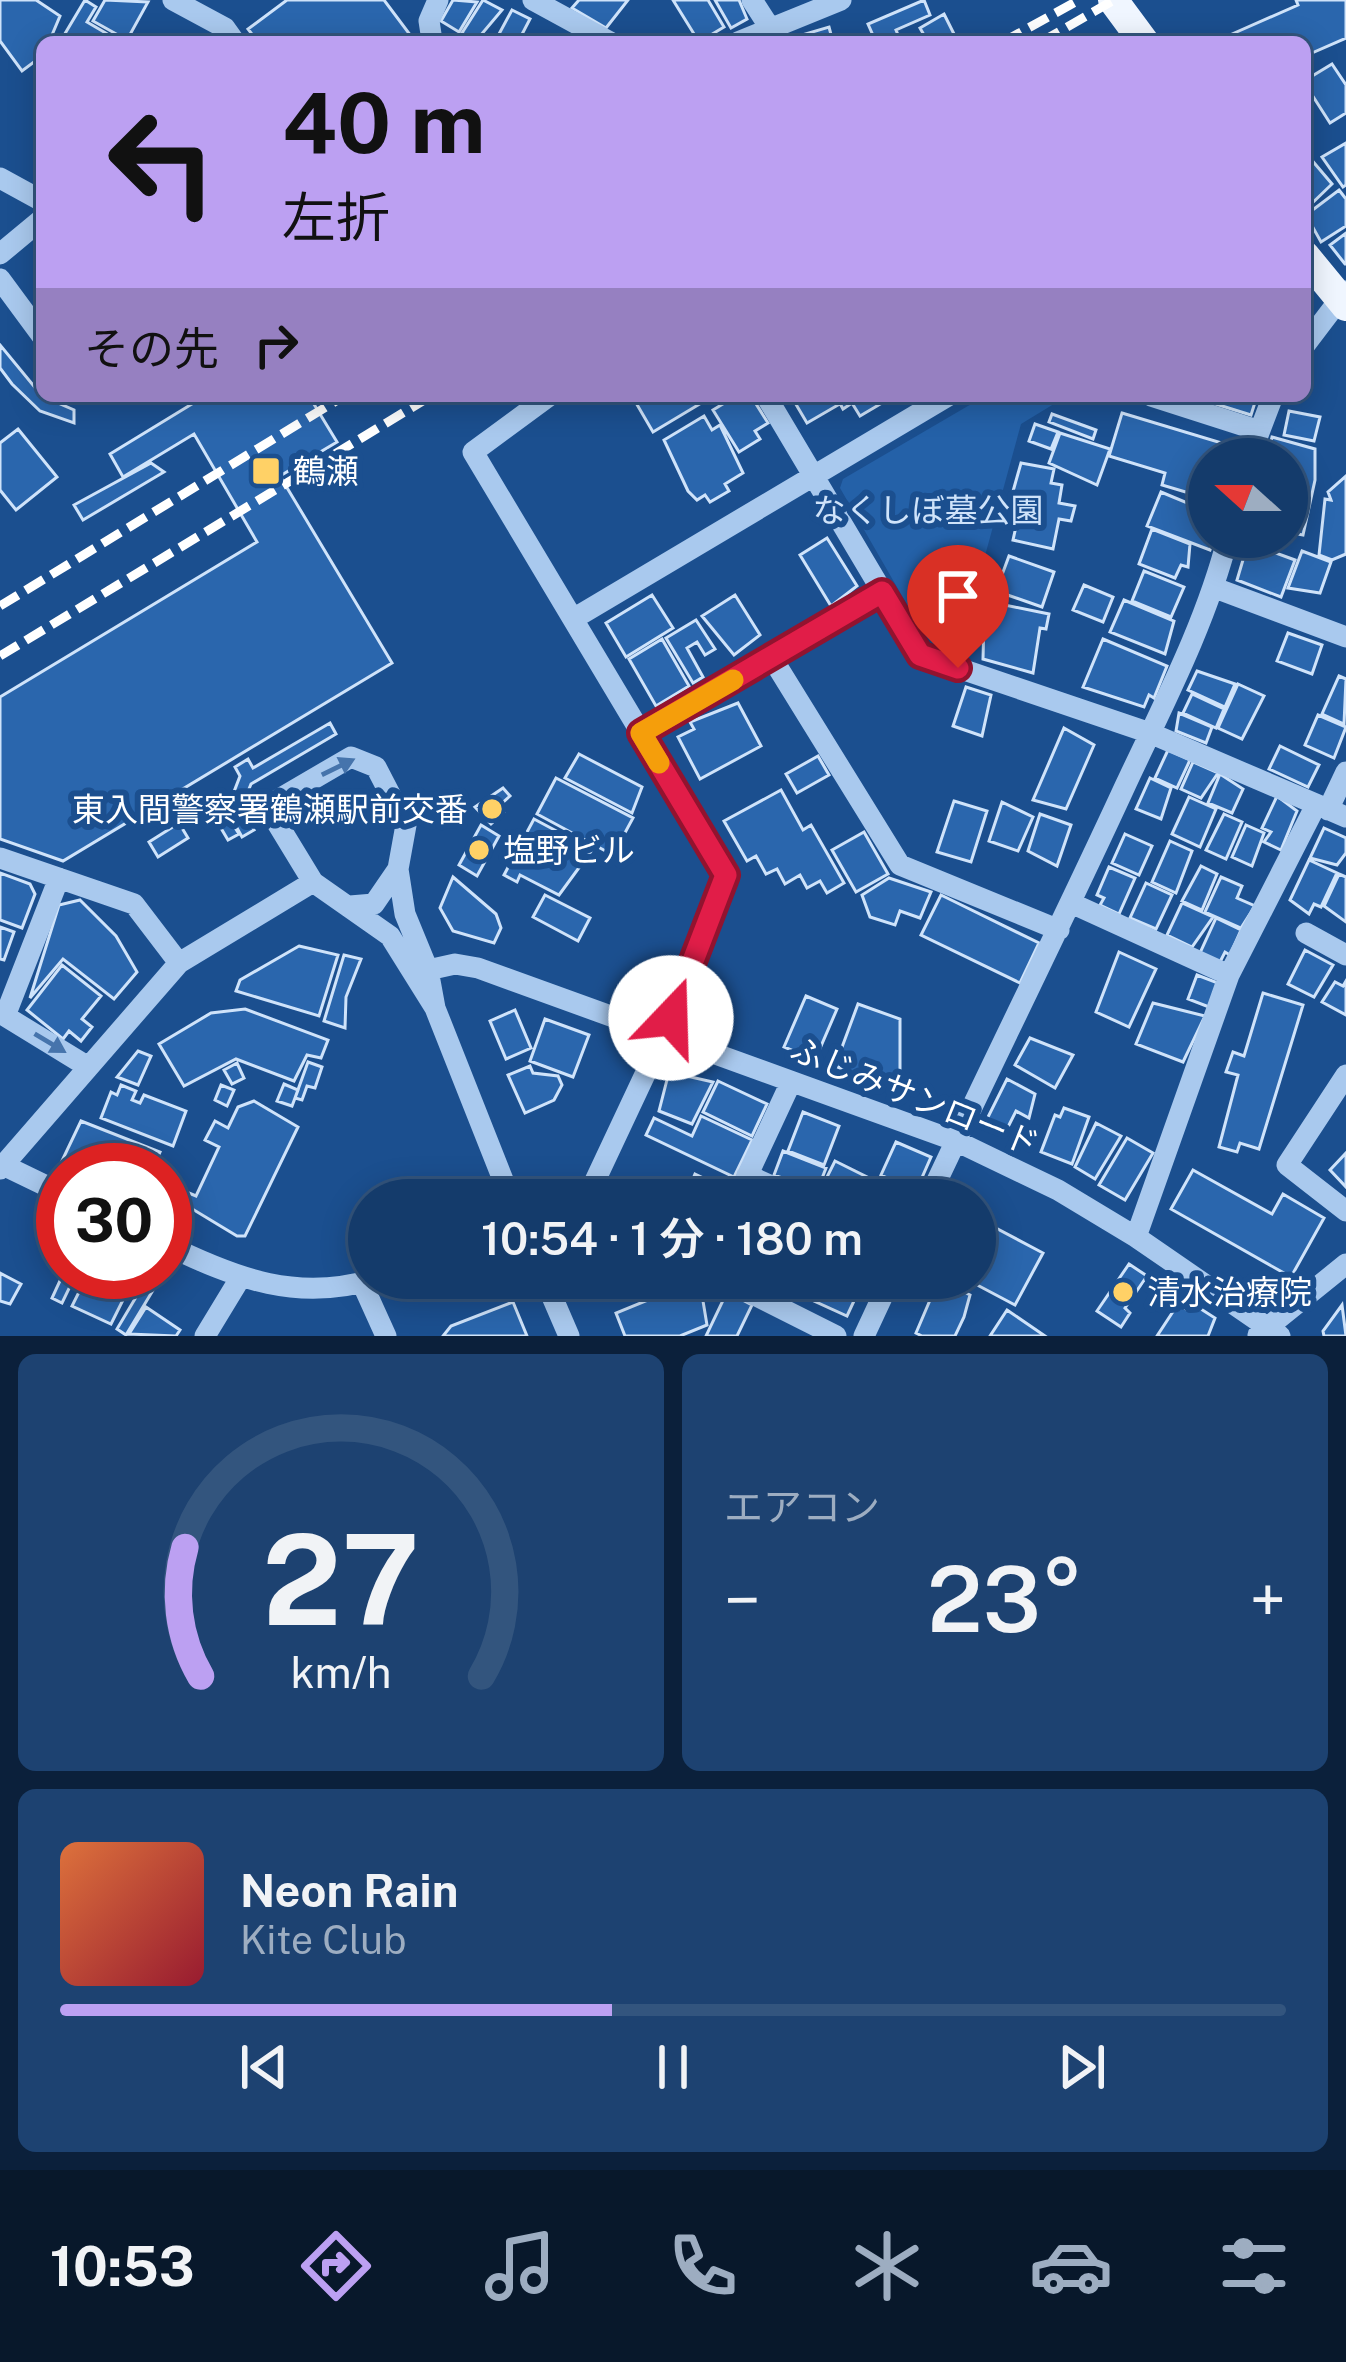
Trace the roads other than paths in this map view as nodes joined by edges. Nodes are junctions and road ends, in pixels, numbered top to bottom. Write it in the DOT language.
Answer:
graph roads {
  1 [pos="173,0"];
  2 [pos="438,0"];
  3 [pos="533,0"];
  4 [pos="752,0"];
  5 [pos="841,0"];
  6 [pos="1113,0"];
  7 [pos="770,28"];
  8 [pos="431,34"];
  9 [pos="231,36"];
  10 [pos="599,36"];
  11 [pos="752,36"];
  12 [pos="1140,36"];
  13 [pos="0,178"];
  14 [pos="36,198"];
  15 [pos="36,224"];
  16 [pos="0,254"];
  17 [pos="1311,262"];
  18 [pos="0,279"];
  19 [pos="1344,298"];
  20 [pos="36,328"];
  21 [pos="1311,338"];
  22 [pos="541,402"];
  23 [pos="770,402"];
  24 [pos="938,402"];
  25 [pos="1170,402"];
  26 [pos="1270,402"];
  27 [pos="1257,430"];
  28 [pos="1255,438"];
  29 [pos="815,474"];
  30 [pos="1223,558"];
  31 [pos="1215,588"];
  32 [pos="882,592"];
  33 [pos="573,619"];
  34 [pos="1346,637"];
  35 [pos="772,658"];
  36 [pos="641,733"];
  37 [pos="1150,733"];
  38 [pos="1346,772"];
  39 [pos="1330,811"];
  40 [pos="0,858"];
  41 [pos="398,868"];
  42 [pos="59,878"];
  43 [pos="313,882"];
  44 [pos="1071,903"];
  45 [pos="350,906"];
  46 [pos="1059,930"];
  47 [pos="1306,933"];
  48 [pos="1346,955"];
  49 [pos="178,963"];
  50 [pos="428,970"];
  51 [pos="1229,976"];
  52 [pos="435,1008"];
  53 [pos="664,1034"];
  54 [pos="85,1065"];
  55 [pos="1346,1075"];
  56 [pos="790,1082"];
  57 [pos="956,1141"];
  58 [pos="2,1167"];
  59 [pos="747,1175"];
  60 [pos="503,1179"];
  61 [pos="596,1179"];
  62 [pos="745,1179"];
  63 [pos="756,1179"];
  64 [pos="938,1179"];
  65 [pos="36,1182"];
  66 [pos="1346,1211"];
  67 [pos="1136,1237"];
  68 [pos="192,1257"];
  69 [pos="1346,1264"];
  70 [pos="239,1280"];
  71 [pos="348,1284"];
  72 [pos="375,1299"];
  73 [pos="553,1299"];
  74 [pos="763,1299"];
  75 [pos="881,1299"];
  76 [pos="1268,1333"];
  77 [pos="205,1336"];
  78 [pos="386,1336"];
  79 [pos="569,1336"];
  80 [pos="836,1336"];
  81 [pos="864,1336"];
  1 -- 9 [label="street"];
  2 -- 8 [label="street"];
  3 -- 10 [label="street"];
  4 -- 7 [label="street"];
  5 -- 7 [label="street"];
  6 -- 12 [label="main road"];
  7 -- 11 [label="street"];
  13 -- 14 [label="street"];
  15 -- 16 [label="street"];
  17 -- 19 [label="main road"];
  18 -- 20 [label="street"];
  19 -- 21 [label="street"];
  22 -- 33 [label="street"];
  23 -- 29 [label="street"];
  24 -- 29 [label="street"];
  25 -- 27 [label="street"];
  26 -- 27 [label="street"];
  27 -- 28 [label="street"];
  29 -- 32 [label="street"];
  29 -- 33 [label="street"];
  30 -- 31 [label="street"];
  31 -- 34 [label="street"];
  31 -- 37 [label="street"];
  32 -- 35 [label="street"];
  32 -- 37 [label="street"];
  33 -- 36 [label="street"];
  35 -- 36 [label="street"];
  35 -- 46 [label="street"];
  36 -- 53 [label="street"];
  37 -- 39 [label="street"];
  37 -- 44 [label="street"];
  38 -- 39 [label="street"];
  39 -- 51 [label="street"];
  40 -- 42 [label="street"];
  43 -- 41 [label="street, one-way"];
  41 -- 45 [label="street"];
  41 -- 50 [label="street"];
  42 -- 49 [label="street"];
  42 -- 54 [label="street, one-way"];
  43 -- 45 [label="street"];
  43 -- 49 [label="street"];
  44 -- 46 [label="street"];
  44 -- 51 [label="street"];
  45 -- 52 [label="street"];
  46 -- 57 [label="street"];
  47 -- 48 [label="street"];
  49 -- 54 [label="street"];
  50 -- 52 [label="street"];
  50 -- 53 [label="street, ふじみサンロード"];
  51 -- 67 [label="street"];
  52 -- 60 [label="street"];
  53 -- 56 [label="street, ふじみサンロード"];
  53 -- 61 [label="street"];
  54 -- 58 [label="street"];
  55 -- 66 [label="street"];
  56 -- 57 [label="street, ふじみサンロード"];
  56 -- 59 [label="street"];
  57 -- 64 [label="street"];
  57 -- 67 [label="street, ふじみサンロード"];
  58 -- 65 [label="street"];
  59 -- 62 [label="street"];
  59 -- 63 [label="street"];
  67 -- 76 [label="street, ふじみサンロード"];
  68 -- 70 [label="street"];
  69 -- 76 [label="street"];
  70 -- 71 [label="street"];
  70 -- 77 [label="street"];
  72 -- 78 [label="street"];
  73 -- 79 [label="street"];
  74 -- 80 [label="street"];
  75 -- 81 [label="street"];
}
